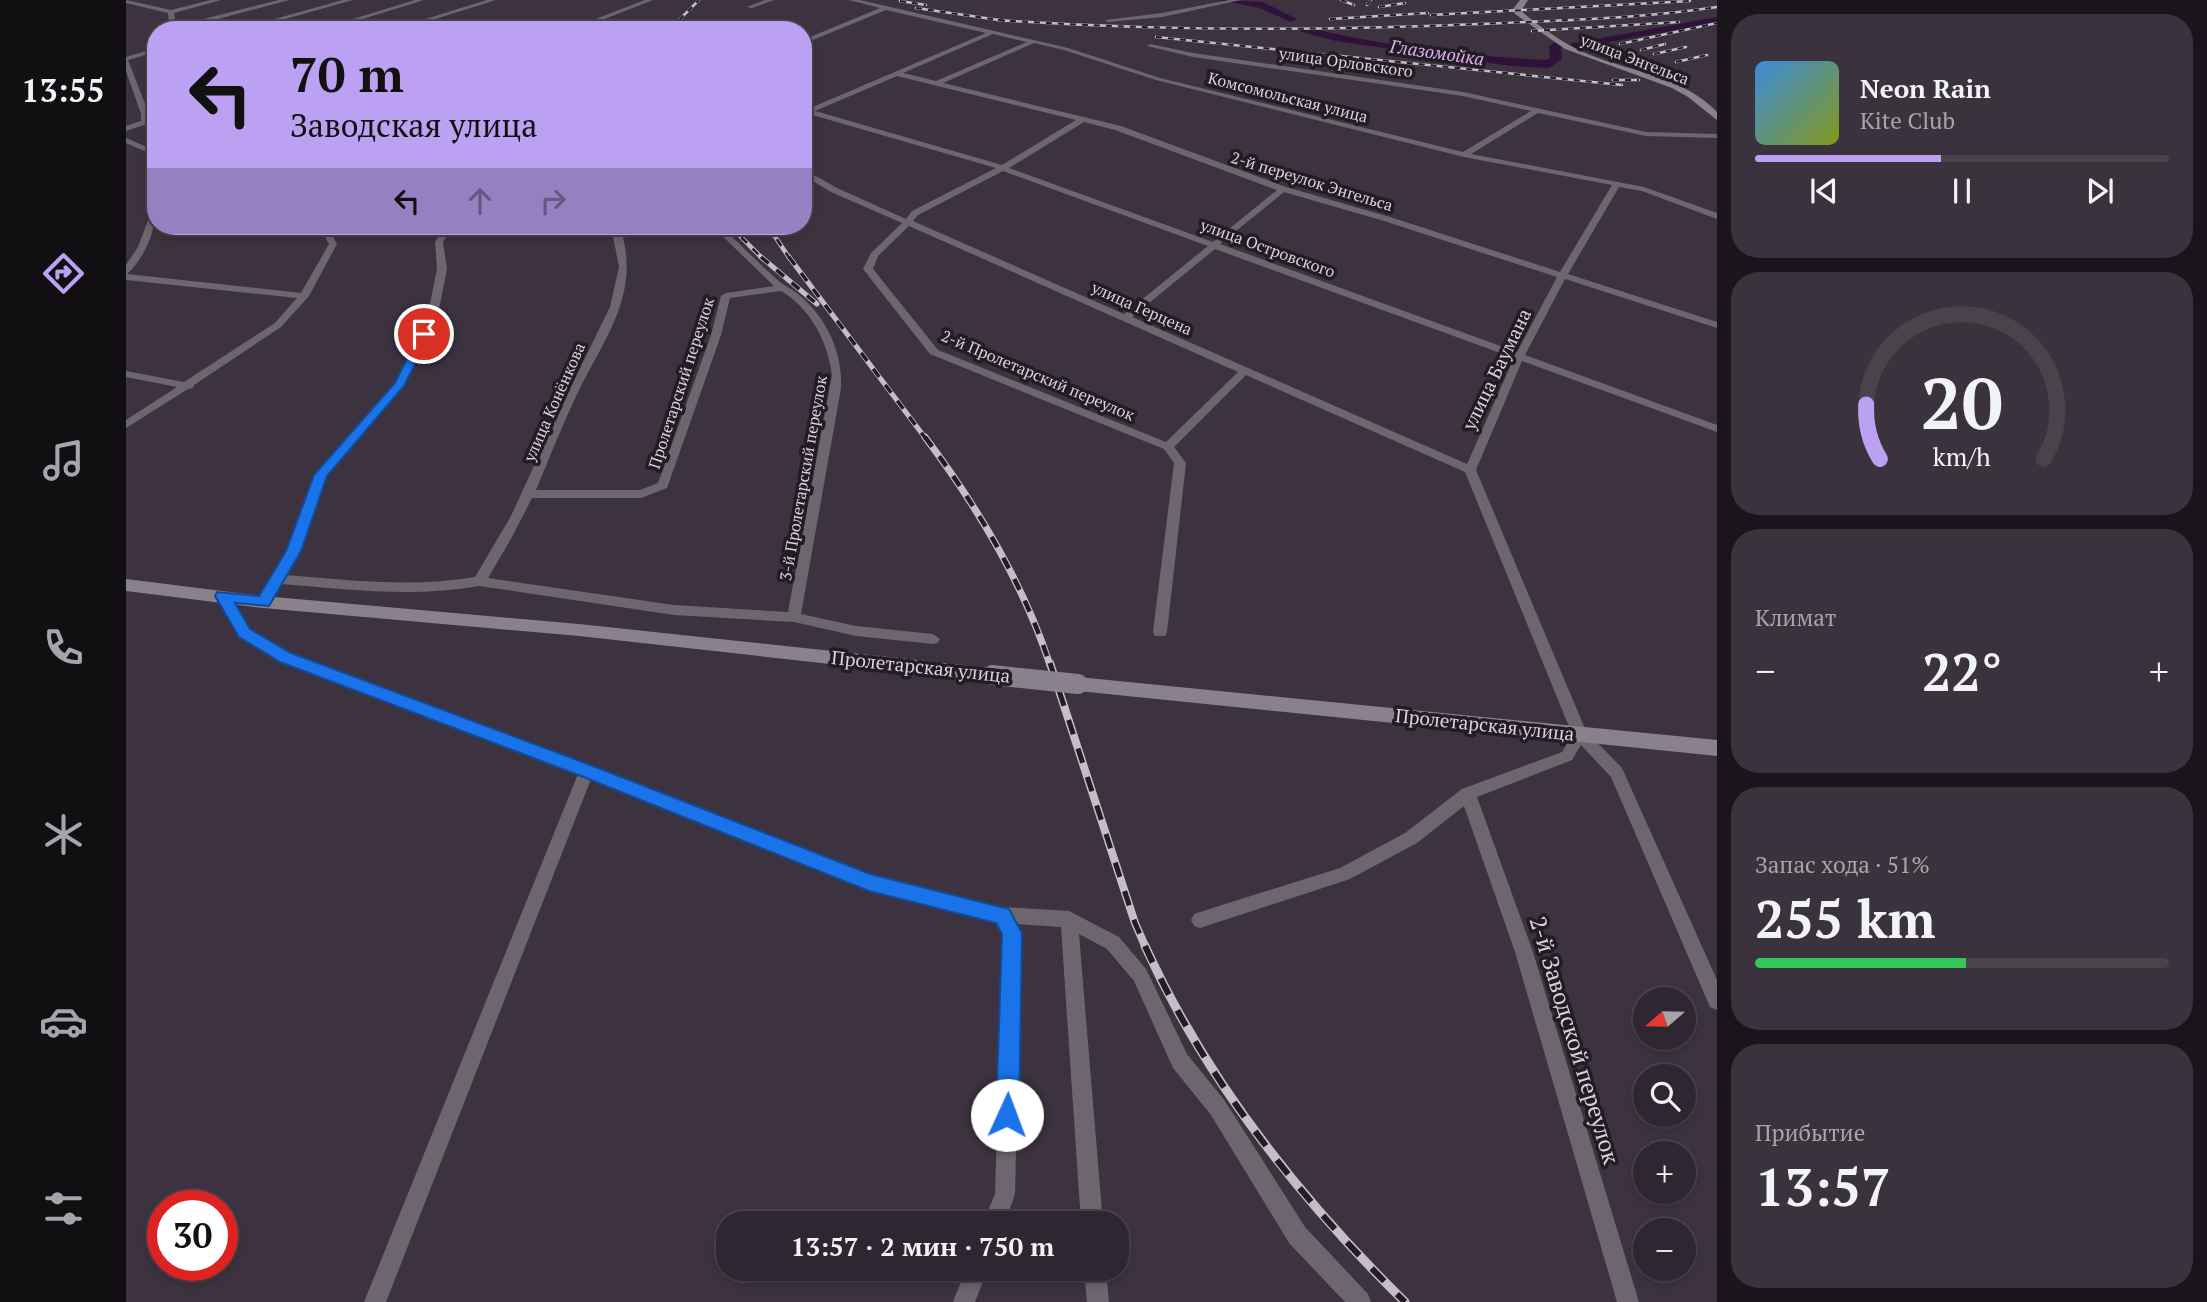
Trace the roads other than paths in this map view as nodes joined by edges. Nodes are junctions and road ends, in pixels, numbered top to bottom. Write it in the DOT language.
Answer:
graph roads {
  1 [pos="156,0"];
  2 [pos="218,0"];
  3 [pos="286,0"];
  4 [pos="350,0"];
  5 [pos="421,0"];
  6 [pos="494,0"];
  7 [pos="650,0"];
  8 [pos="771,0"];
  9 [pos="852,0"];
  10 [pos="1238,0"];
  11 [pos="1524,0"];
  12 [pos="126,1"];
  13 [pos="142,4"];
  14 [pos="750,8"];
  15 [pos="885,8"];
  16 [pos="171,12"];
  17 [pos="1108,20"];
  18 [pos="172,21"];
  19 [pos="207,21"];
  20 [pos="272,21"];
  21 [pos="350,21"];
  22 [pos="423,21"];
  23 [pos="594,21"];
  24 [pos="993,32"];
  25 [pos="812,38"];
  26 [pos="1034,41"];
  27 [pos="1150,46"];
  28 [pos="147,53"];
  29 [pos="126,60"];
  30 [pos="897,74"];
  31 [pos="936,84"];
  32 [pos="812,109"];
  33 [pos="1536,111"];
  34 [pos="812,114"];
  35 [pos="1717,117"];
  36 [pos="1083,119"];
  37 [pos="126,130"];
  38 [pos="1717,136"];
  39 [pos="126,140"];
  40 [pos="147,150"];
  41 [pos="1464,155"];
  42 [pos="1003,168"];
  43 [pos="812,176"];
  44 [pos="1617,183"];
  45 [pos="1283,189"];
  46 [pos="1717,216"];
  47 [pos="909,223"];
  48 [pos="147,233"];
  49 [pos="328,235"];
  50 [pos="444,235"];
  51 [pos="617,235"];
  52 [pos="726,235"];
  53 [pos="1217,245"];
  54 [pos="126,272"];
  55 [pos="1561,275"];
  56 [pos="126,277"];
  57 [pos="782,288"];
  58 [pos="304,296"];
  59 [pos="1125,318"];
  60 [pos="1717,325"];
  61 [pos="1521,358"];
  62 [pos="1244,371"];
  63 [pos="126,374"];
  64 [pos="189,386"];
  65 [pos="126,425"];
  66 [pos="1717,429"];
  67 [pos="1168,447"];
  68 [pos="1470,470"];
  69 [pos="530,494"];
  70 [pos="279,579"];
  71 [pos="479,581"];
  72 [pos="126,585"];
  73 [pos="222,596"];
  74 [pos="263,603"];
  75 [pos="794,617"];
  76 [pos="1160,632"];
  77 [pos="933,639"];
  78 [pos="1580,734"];
  79 [pos="1717,748"];
  80 [pos="587,771"];
  81 [pos="1468,794"];
  82 [pos="1002,915"];
  83 [pos="1069,919"];
  84 [pos="1200,920"];
  85 [pos="1717,1001"];
  86 [pos="999,1211"];
  87 [pos="1091,1211"];
  88 [pos="972,1281"];
  89 [pos="1096,1281"];
  90 [pos="375,1302"];
  91 [pos="964,1302"];
  92 [pos="1098,1302"];
  93 [pos="1360,1302"];
  94 [pos="1628,1302"];
  1 -- 13 [label="street"];
  2 -- 16 [label="street"];
  3 -- 19 [label="street"];
  4 -- 20 [label="street"];
  5 -- 21 [label="street"];
  6 -- 22 [label="street"];
  7 -- 23 [label="street"];
  8 -- 14 [label="street"];
  9 -- 15 [label="street, Комсомольская улица"];
  10 -- 17 [label="street"];
  11 -- 35 [label="main road, улица Энгельса"];
  12 -- 13 [label="street"];
  13 -- 16 [label="street"];
  15 -- 24 [label="street, Комсомольская улица"];
  15 -- 25 [label="street"];
  16 -- 18 [label="street"];
  24 -- 26 [label="street, Комсомольская улица"];
  24 -- 30 [label="street"];
  26 -- 31 [label="street"];
  26 -- 41 [label="street, Комсомольская улица"];
  27 -- 33 [label="street, улица Орловского"];
  28 -- 29 [label="street"];
  29 -- 37 [label="street"];
  30 -- 31 [label="street, 2-й переулок Энгельса"];
  30 -- 32 [label="street"];
  31 -- 36 [label="street, 2-й переулок Энгельса"];
  33 -- 38 [label="street, улица Орловского"];
  33 -- 41 [label="street"];
  34 -- 42 [label="street, улица Островского"];
  36 -- 42 [label="street"];
  36 -- 45 [label="street, 2-й переулок Энгельса"];
  39 -- 40 [label="street"];
  41 -- 44 [label="street, Комсомольская улица"];
  42 -- 47 [label="street"];
  42 -- 53 [label="street, улица Островского"];
  43 -- 47 [label="street, улица Герцена"];
  44 -- 46 [label="street, Комсомольская улица"];
  44 -- 55 [label="street, улица Баумана"];
  45 -- 53 [label="street"];
  45 -- 55 [label="street, 2-й переулок Энгельса"];
  47 -- 59 [label="street, улица Герцена"];
  47 -- 67 [label="street, 2-й Пролетарский переулок"];
  48 -- 54 [label="street"];
  49 -- 58 [label="street"];
  50 -- 70 [label="street"];
  51 -- 69 [label="street, улица Конёнкова"];
  52 -- 57 [label="street, 3-й Пролетарский переулок"];
  53 -- 59 [label="street"];
  53 -- 61 [label="street, улица Островского"];
  55 -- 60 [label="street, 2-й переулок Энгельса"];
  55 -- 61 [label="street, улица Баумана"];
  56 -- 58 [label="street"];
  57 -- 69 [label="street, Пролетарский переулок"];
  57 -- 75 [label="street, 3-й Пролетарский переулок"];
  58 -- 64 [label="street"];
  59 -- 62 [label="street, улица Герцена"];
  61 -- 66 [label="street, улица Островского"];
  61 -- 68 [label="street, улица Баумана"];
  62 -- 67 [label="street"];
  62 -- 68 [label="street, улица Герцена"];
  63 -- 64 [label="street"];
  64 -- 65 [label="street"];
  67 -- 76 [label="street"];
  68 -- 78 [label="street"];
  69 -- 71 [label="street, улица Конёнкова"];
  70 -- 71 [label="street, Пролетарская улица"];
  70 -- 74 [label="street"];
  71 -- 75 [label="street, Пролетарская улица"];
  72 -- 73 [label="main road, Пролетарская улица"];
  73 -- 74 [label="main road, Пролетарская улица"];
  73 -- 80 [label="street"];
  74 -- 78 [label="main road, Пролетарская улица, bridge"];
  75 -- 77 [label="street, Пролетарская улица"];
  78 -- 79 [label="main road, Пролетарская улица"];
  78 -- 81 [label="street"];
  78 -- 85 [label="street"];
  80 -- 82 [label="street"];
  80 -- 90 [label="street"];
  81 -- 84 [label="street"];
  81 -- 94 [label="street, 2-й Заводской переулок"];
  82 -- 83 [label="street"];
  82 -- 86 [label="street"];
  83 -- 87 [label="street"];
  83 -- 93 [label="street"];
  88 -- 91 [label="street"];
  89 -- 92 [label="street"];
}
